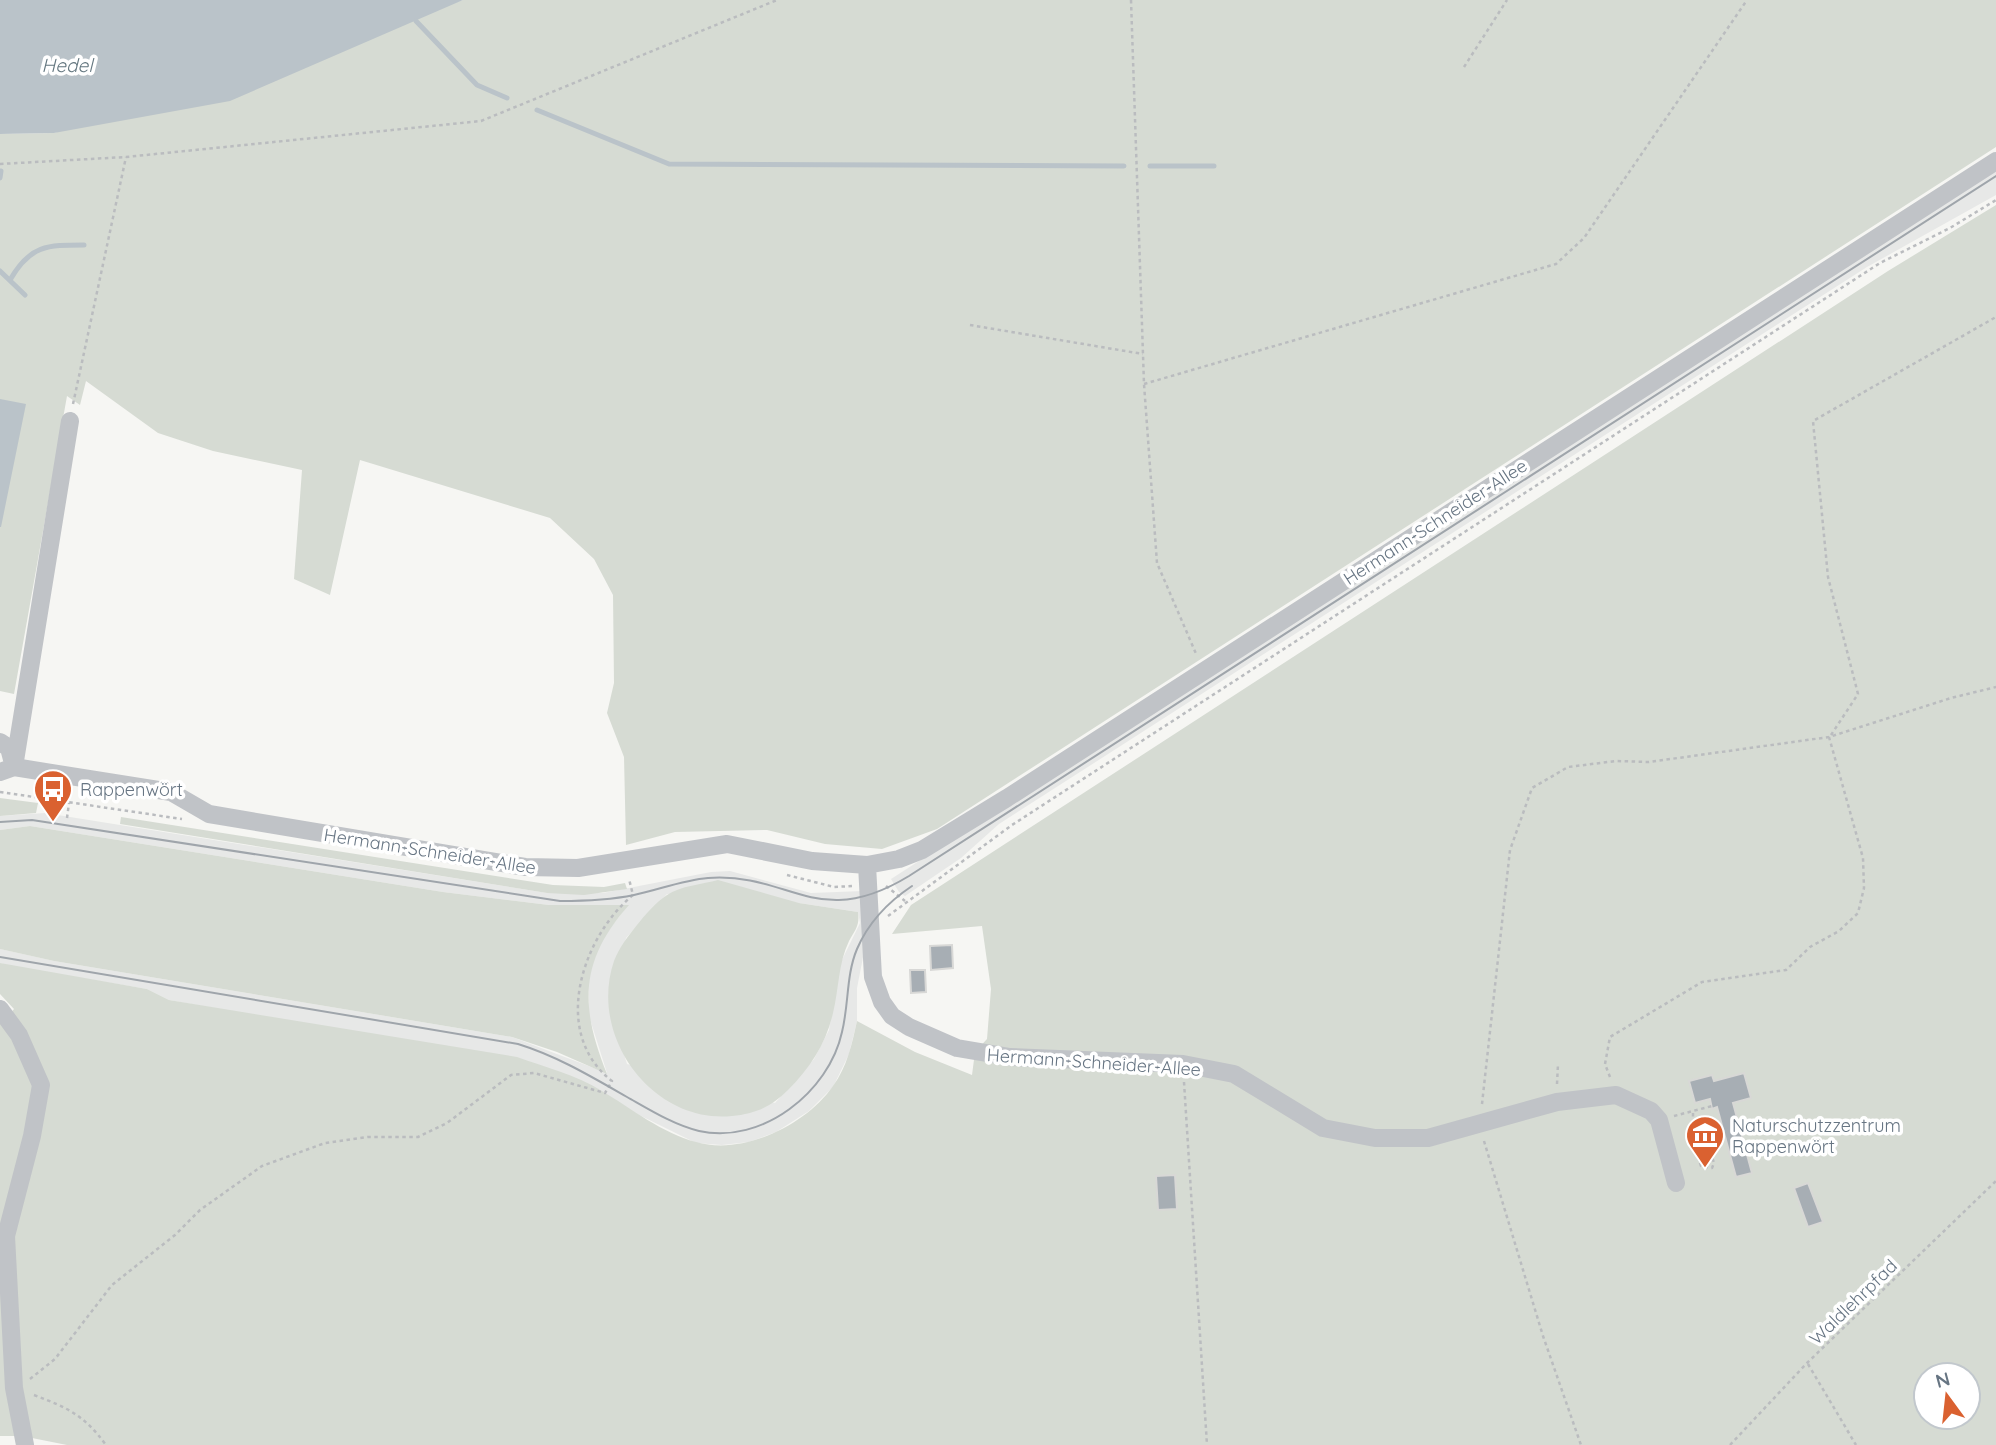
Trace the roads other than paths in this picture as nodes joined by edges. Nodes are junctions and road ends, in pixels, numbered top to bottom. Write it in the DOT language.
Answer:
graph roads {
  1 [pos="1996,161"];
  2 [pos="70,421"];
  3 [pos="0,742"];
  4 [pos="7,770"];
  5 [pos="541,854"];
  6 [pos="867,865"];
  7 [pos="553,869"];
  8 [pos="0,1009"];
  9 [pos="1676,1183"];
  10 [pos="25,1445"];
  1 -- 6 [label="street, Hermann-Schneider-Allee"];
  2 -- 4 [label="street"];
  3 -- 4 [label="street"];
  4 -- 7 [label="street, Hermann-Schneider-Allee"];
  5 -- 7 [label="street"];
  6 -- 7 [label="street, Hermann-Schneider-Allee"];
  6 -- 9 [label="street, Hermann-Schneider-Allee"];
  8 -- 10 [label="street"];
}
